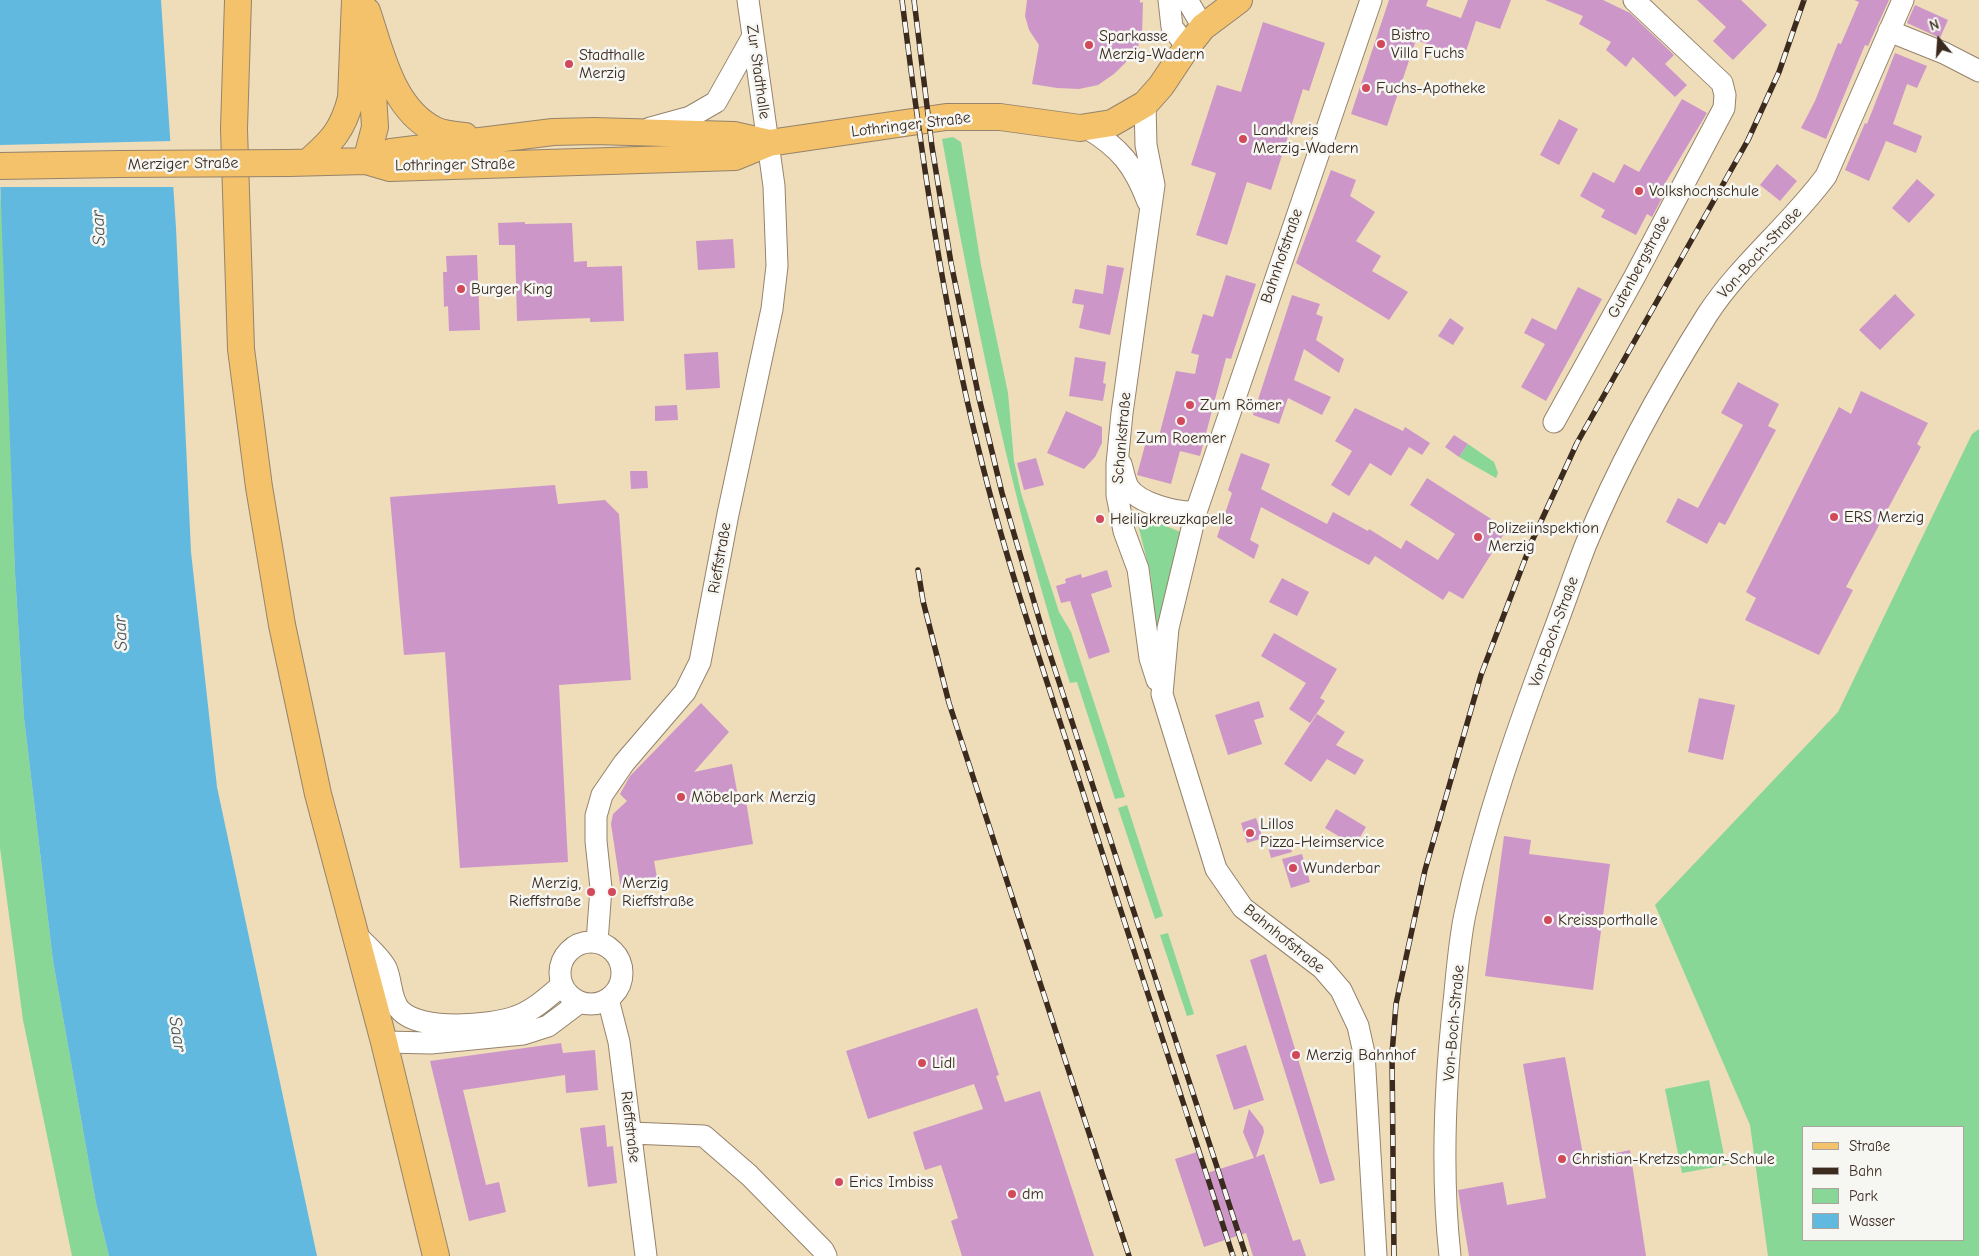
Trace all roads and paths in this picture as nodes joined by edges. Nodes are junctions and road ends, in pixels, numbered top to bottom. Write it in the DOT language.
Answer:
graph roads {
  1 [pos="238,0"];
  2 [pos="748,0"];
  3 [pos="1169,0"];
  4 [pos="1187,0"];
  5 [pos="1239,0"];
  6 [pos="1371,0"];
  7 [pos="1634,0"];
  8 [pos="1903,0"];
  9 [pos="363,4"];
  10 [pos="1203,27"];
  11 [pos="1890,31"];
  12 [pos="753,36"];
  13 [pos="1187,47"];
  14 [pos="1979,71"];
  15 [pos="1145,104"];
  16 [pos="1087,128"];
  17 [pos="641,131"];
  18 [pos="485,139"];
  19 [pos="768,143"];
  20 [pos="366,160"];
  21 [pos="298,162"];
  22 [pos="0,166"];
  23 [pos="1150,207"];
  24 [pos="1554,422"];
  25 [pos="1120,436"];
  26 [pos="1196,512"];
  27 [pos="1162,694"];
  28 [pos="355,933"];
  29 [pos="597,942"];
  30 [pos="562,985"];
  31 [pos="608,999"];
  32 [pos="580,1002"];
  33 [pos="384,1042"];
  34 [pos="630,1133"];
  35 [pos="436,1256"];
  36 [pos="646,1256"];
  37 [pos="826,1256"];
  38 [pos="1376,1256"];
  39 [pos="1450,1256"];
  1 -- 28 [label="main road"];
  2 -- 12 [label="street, Zur Stadthalle"];
  3 -- 13 [label="street"];
  4 -- 10 [label="street"];
  5 -- 10 [label="main road, Lothringer Straße"];
  6 -- 26 [label="street, Bahnhofstraße"];
  7 -- 24 [label="street, Gutenbergstraße"];
  8 -- 11 [label="street, Von-Boch-Straße"];
  9 -- 18 [label="main road"];
  9 -- 20 [label="main road"];
  9 -- 21 [label="main road"];
  10 -- 13 [label="main road, Lothringer Straße"];
  11 -- 14 [label="street"];
  11 -- 39 [label="street, Von-Boch-Straße"];
  12 -- 17 [label="street"];
  12 -- 19 [label="street, Zur Stadthalle"];
  13 -- 15 [label="main road, Lothringer Straße"];
  15 -- 16 [label="main road, Lothringer Straße"];
  15 -- 23 [label="street, Schankstraße"];
  16 -- 19 [label="main road, Lothringer Straße"];
  16 -- 23 [label="street, Schankstraße"];
  17 -- 18 [label="main road, Lothringer Straße"];
  17 -- 19 [label="main road, Lothringer Straße"];
  18 -- 20 [label="main road, Lothringer Straße"];
  19 -- 20 [label="main road, Lothringer Straße"];
  19 -- 29 [label="street, Rieffstraße"];
  20 -- 21 [label="main road, Merziger Straße"];
  21 -- 22 [label="main road, Merziger Straße, bridge"];
  23 -- 25 [label="street, Schankstraße"];
  25 -- 26 [label="street"];
  25 -- 27 [label="street, Schankstraße"];
  26 -- 27 [label="street, Bahnhofstraße"];
  27 -- 38 [label="street, Bahnhofstraße"];
  28 -- 30 [label="street"];
  28 -- 33 [label="main road"];
  29 -- 30 [label="street"];
  29 -- 31 [label="street"];
  30 -- 32 [label="street"];
  31 -- 32 [label="street"];
  31 -- 34 [label="street, Rieffstraße"];
  32 -- 33 [label="street"];
  33 -- 35 [label="main road"];
  34 -- 36 [label="street, Rieffstraße"];
  34 -- 37 [label="street"];
}
